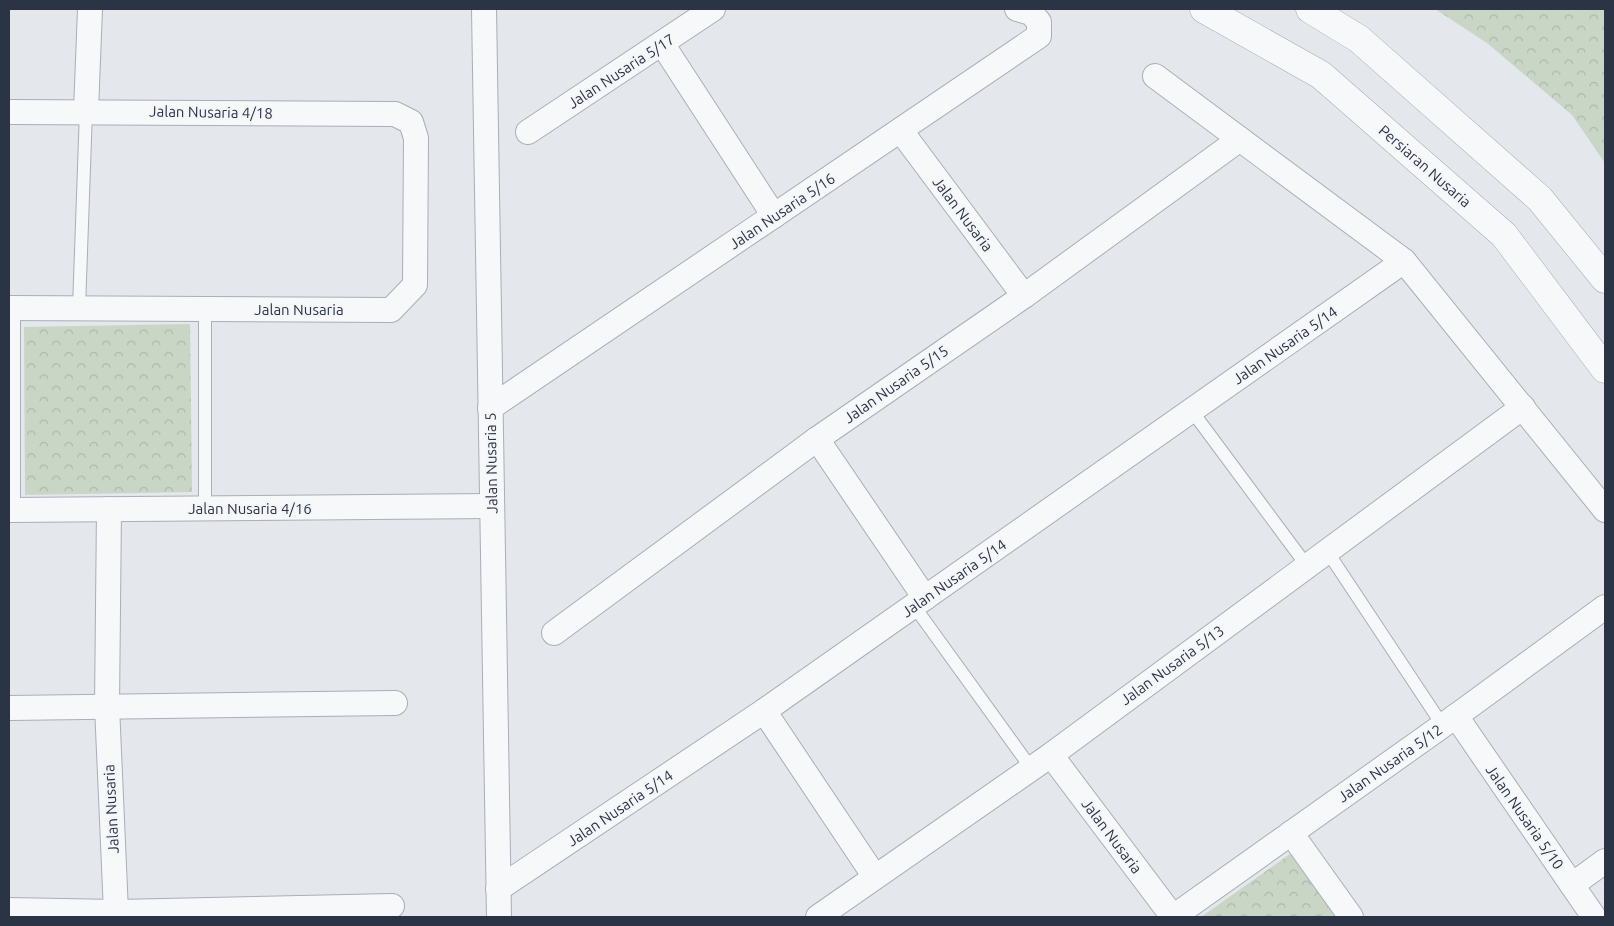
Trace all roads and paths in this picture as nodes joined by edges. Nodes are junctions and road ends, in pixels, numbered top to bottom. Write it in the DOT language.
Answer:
graph roads {
  1 [pos="90,9"];
  2 [pos="484,9"];
  3 [pos="713,9"];
  4 [pos="1017,9"];
  5 [pos="1204,9"];
  6 [pos="1310,9"];
  7 [pos="663,44"];
  8 [pos="1155,76"];
  9 [pos="86,111"];
  10 [pos="9,112"];
  11 [pos="411,122"];
  12 [pos="528,132"];
  13 [pos="902,132"];
  14 [pos="1240,140"];
  15 [pos="774,216"];
  16 [pos="1404,261"];
  17 [pos="1605,279"];
  18 [pos="1024,296"];
  19 [pos="11,308"];
  20 [pos="79,308"];
  21 [pos="205,309"];
  22 [pos="1605,369"];
  23 [pos="1522,407"];
  24 [pos="490,408"];
  25 [pos="1192,410"];
  26 [pos="817,438"];
  27 [pos="492,506"];
  28 [pos="110,509"];
  29 [pos="205,509"];
  30 [pos="11,510"];
  31 [pos="1605,510"];
  32 [pos="1327,551"];
  33 [pos="1307,566"];
  34 [pos="919,602"];
  35 [pos="1605,607"];
  36 [pos="554,633"];
  37 [pos="395,703"];
  38 [pos="107,706"];
  39 [pos="9,708"];
  40 [pos="764,711"];
  41 [pos="1450,721"];
  42 [pos="1051,755"];
  43 [pos="1031,768"];
  44 [pos="1291,833"];
  45 [pos="1605,860"];
  46 [pos="875,877"];
  47 [pos="1572,885"];
  48 [pos="498,889"];
  49 [pos="392,906"];
  50 [pos="9,910"];
  51 [pos="104,913"];
  52 [pos="499,917"];
  53 [pos="818,917"];
  54 [pos="1173,917"];
  55 [pos="1351,917"];
  56 [pos="1594,917"];
  1 -- 9 [label="street"];
  2 -- 24 [label="street, Jalan Nusaria 5"];
  3 -- 7 [label="street, Jalan Nusaria 5/17"];
  4 -- 13 [label="street, Jalan Nusaria 5/16"];
  5 -- 22 [label="street, Persiaran Nusaria"];
  6 -- 17 [label="street"];
  7 -- 12 [label="street, Jalan Nusaria 5/17"];
  7 -- 15 [label="street"];
  8 -- 14 [label="street"];
  9 -- 10 [label="street, Jalan Nusaria 4/18"];
  9 -- 11 [label="street, Jalan Nusaria 4/18"];
  9 -- 20 [label="lane"];
  11 -- 21 [label="street, Jalan Nusaria"];
  13 -- 15 [label="street, Jalan Nusaria 5/16"];
  13 -- 18 [label="street, Jalan Nusaria"];
  14 -- 16 [label="street"];
  14 -- 18 [label="street, Jalan Nusaria 5/15"];
  15 -- 24 [label="street, Jalan Nusaria 5/16"];
  16 -- 23 [label="street"];
  16 -- 25 [label="street, Jalan Nusaria 5/14"];
  18 -- 26 [label="street, Jalan Nusaria 5/15"];
  19 -- 20 [label="street, Jalan Nusaria"];
  19 -- 30 [label="lane"];
  20 -- 21 [label="street, Jalan Nusaria"];
  21 -- 29 [label="lane"];
  23 -- 31 [label="street"];
  23 -- 32 [label="street, Jalan Nusaria 5/13"];
  24 -- 27 [label="street, Jalan Nusaria 5"];
  25 -- 33 [label="lane"];
  25 -- 34 [label="street, Jalan Nusaria 5/14"];
  26 -- 34 [label="street"];
  26 -- 36 [label="street, Jalan Nusaria 5/15"];
  27 -- 29 [label="street, Jalan Nusaria 4/16"];
  27 -- 48 [label="street, Jalan Nusaria 5"];
  28 -- 29 [label="street, Jalan Nusaria 4/16"];
  28 -- 30 [label="street, Jalan Nusaria 4/16"];
  28 -- 38 [label="street, Jalan Nusaria"];
  32 -- 33 [label="street, Jalan Nusaria 5/13"];
  32 -- 41 [label="lane"];
  33 -- 42 [label="street, Jalan Nusaria 5/13"];
  34 -- 40 [label="street, Jalan Nusaria 5/14"];
  34 -- 43 [label="lane"];
  35 -- 41 [label="street, Jalan Nusaria 5/12"];
  37 -- 38 [label="street"];
  38 -- 39 [label="street"];
  38 -- 51 [label="street, Jalan Nusaria"];
  40 -- 46 [label="street"];
  40 -- 48 [label="street, Jalan Nusaria 5/14"];
  41 -- 44 [label="street, Jalan Nusaria 5/12"];
  41 -- 47 [label="street, Jalan Nusaria 5/10"];
  42 -- 43 [label="street, Jalan Nusaria 5/13"];
  42 -- 54 [label="street, Jalan Nusaria"];
  43 -- 46 [label="street, Jalan Nusaria 5/13"];
  44 -- 54 [label="street, Jalan Nusaria 5/12"];
  44 -- 55 [label="street"];
  45 -- 47 [label="street"];
  46 -- 53 [label="street, Jalan Nusaria 5/13"];
  47 -- 56 [label="street, Jalan Nusaria 5/10"];
  48 -- 52 [label="street, Jalan Nusaria 5"];
  49 -- 51 [label="street"];
  50 -- 51 [label="street"];
}
